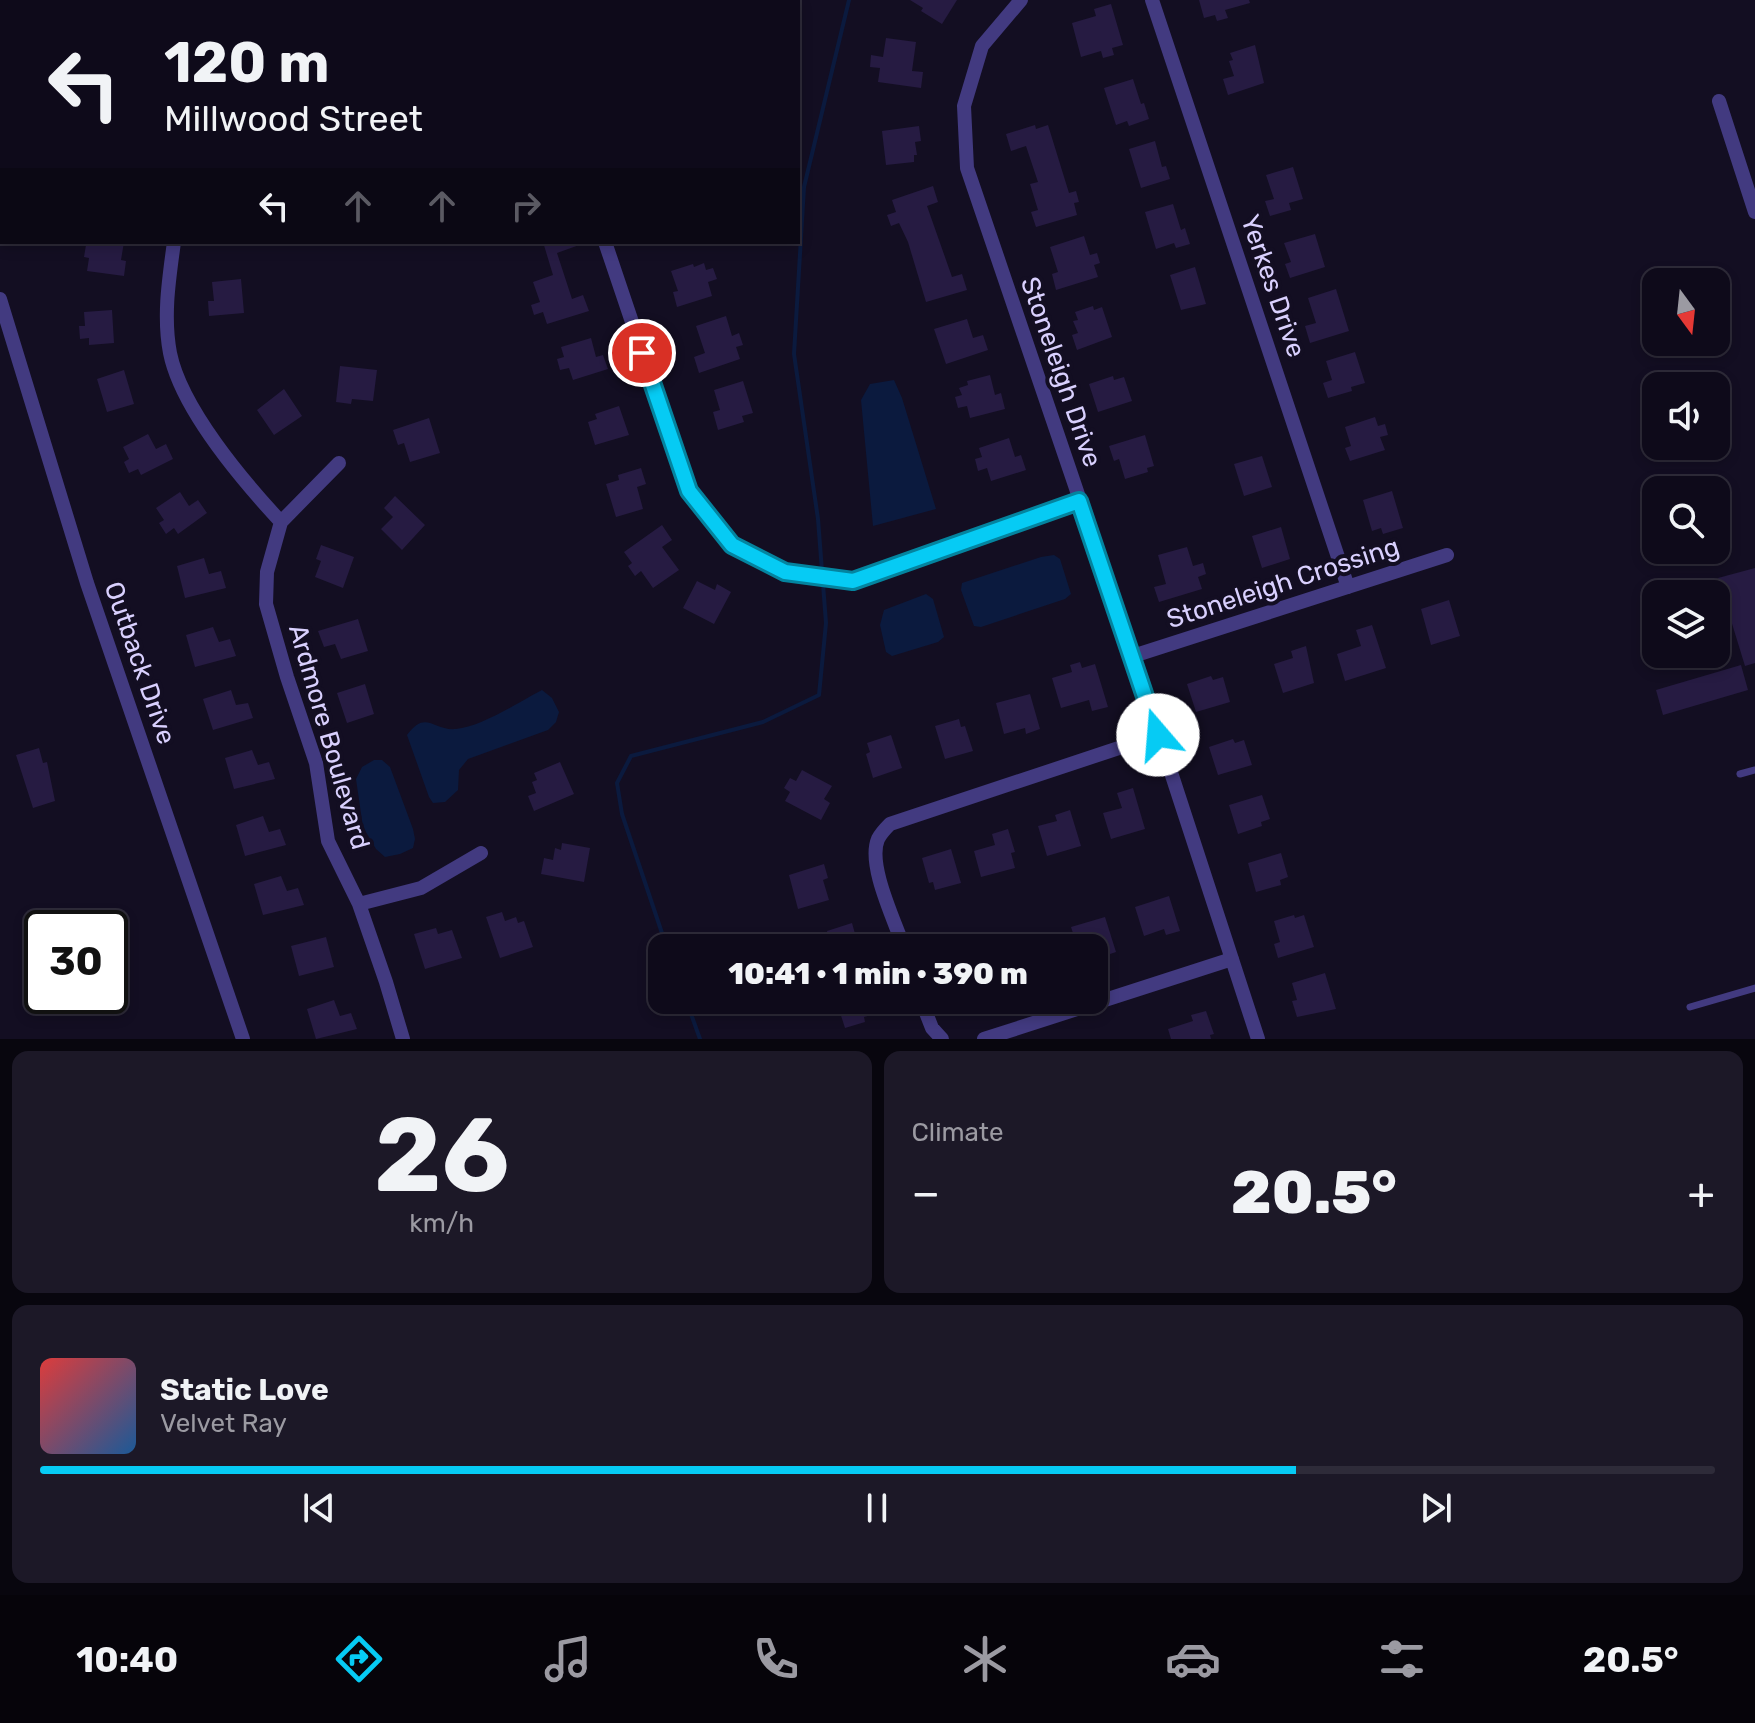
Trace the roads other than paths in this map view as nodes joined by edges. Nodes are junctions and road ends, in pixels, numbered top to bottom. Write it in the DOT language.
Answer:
graph roads {
  1 [pos="1021,0"];
  2 [pos="1152,0"];
  3 [pos="1719,101"];
  4 [pos="1755,212"];
  5 [pos="174,244"];
  6 [pos="606,244"];
  7 [pos="0,299"];
  8 [pos="339,463"];
  9 [pos="1079,501"];
  10 [pos="281,522"];
  11 [pos="1447,555"];
  12 [pos="1348,587"];
  13 [pos="1133,656"];
  14 [pos="1158,735"];
  15 [pos="1755,770"];
  16 [pos="1740,774"];
  17 [pos="481,853"];
  18 [pos="359,904"];
  19 [pos="899,934"];
  20 [pos="1232,959"];
  21 [pos="1755,988"];
  22 [pos="1690,1007"];
  23 [pos="926,1014"];
  24 [pos="243,1039"];
  25 [pos="403,1039"];
  26 [pos="942,1039"];
  27 [pos="984,1039"];
  28 [pos="1258,1039"];
  1 -- 9 [label="street, Stoneleigh Drive"];
  2 -- 12 [label="street, Yerkes Drive"];
  3 -- 4 [label="street"];
  5 -- 10 [label="street"];
  6 -- 9 [label="street"];
  7 -- 24 [label="street, Outback Drive"];
  8 -- 10 [label="street, Ardmore Boulevard"];
  9 -- 13 [label="street, Stoneleigh Drive"];
  10 -- 18 [label="street, Ardmore Boulevard"];
  11 -- 12 [label="street, Stoneleigh Crossing"];
  12 -- 13 [label="street, Stoneleigh Crossing"];
  13 -- 14 [label="street, Stoneleigh Drive"];
  14 -- 19 [label="street"];
  14 -- 20 [label="street, Stoneleigh Drive"];
  15 -- 16 [label="lane"];
  17 -- 18 [label="street"];
  18 -- 25 [label="street, Ardmore Boulevard"];
  20 -- 27 [label="street"];
  20 -- 28 [label="street, Stoneleigh Drive"];
  21 -- 22 [label="lane"];
  23 -- 26 [label="street"];
}
